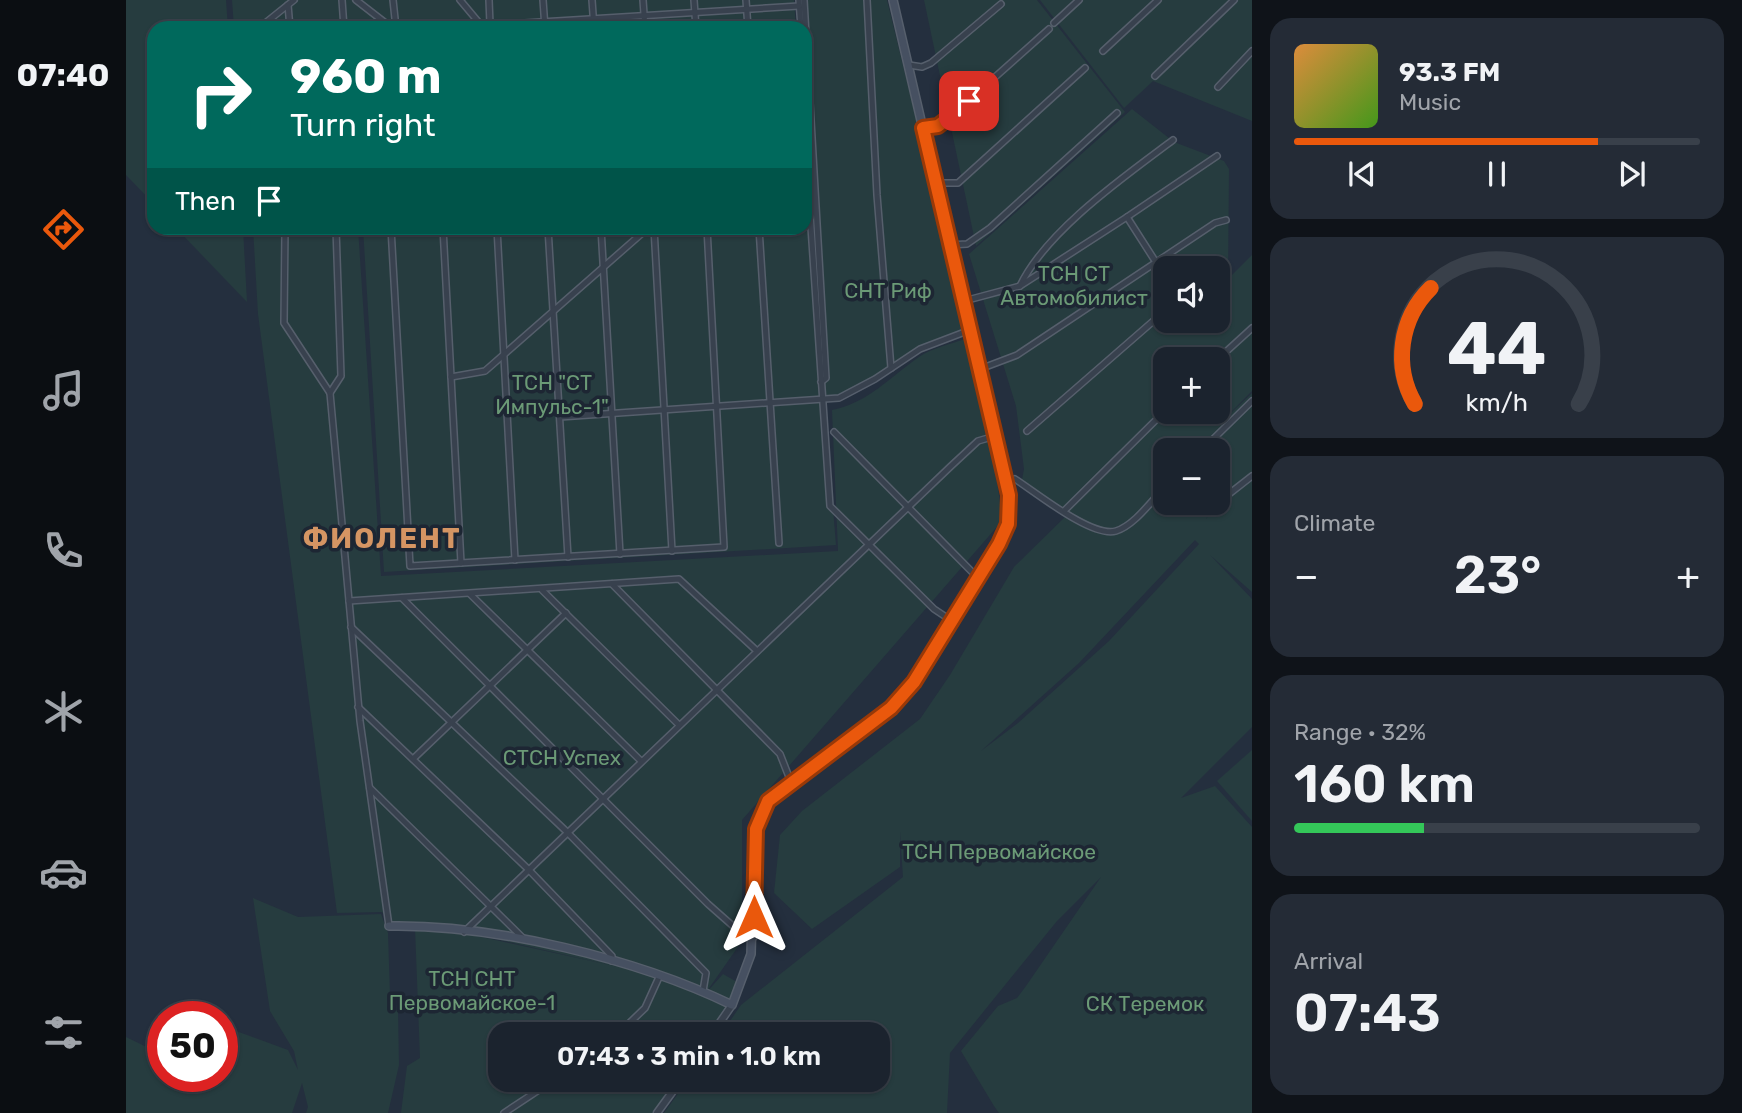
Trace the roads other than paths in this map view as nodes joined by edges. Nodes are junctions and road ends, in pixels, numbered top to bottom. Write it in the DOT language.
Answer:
graph roads {
  1 [pos="294,0"];
  2 [pos="342,0"];
  3 [pos="356,0"];
  4 [pos="393,0"];
  5 [pos="460,0"];
  6 [pos="489,0"];
  7 [pos="543,0"];
  8 [pos="592,0"];
  9 [pos="643,0"];
  10 [pos="694,0"];
  11 [pos="746,0"];
  12 [pos="867,0"];
  13 [pos="892,0"];
  14 [pos="1079,0"];
  15 [pos="1157,0"];
  16 [pos="1234,0"];
  17 [pos="801,2"];
  18 [pos="1001,4"];
  19 [pos="288,5"];
  20 [pos="747,9"];
  21 [pos="695,12"];
  22 [pos="644,15"];
  23 [pos="593,18"];
  24 [pos="268,21"];
  25 [pos="289,21"];
  26 [pos="344,21"];
  27 [pos="384,21"];
  28 [pos="394,21"];
  29 [pos="478,21"];
  30 [pos="490,21"];
  31 [pos="545,21"];
  32 [pos="569,21"];
  33 [pos="593,21"];
  34 [pos="644,21"];
  35 [pos="696,21"];
  36 [pos="748,21"];
  37 [pos="800,21"];
  38 [pos="802,21"];
  39 [pos="1054,23"];
  40 [pos="1049,29"];
  41 [pos="1103,51"];
  42 [pos="1252,51"];
  43 [pos="909,65"];
  44 [pos="1085,68"];
  45 [pos="1155,76"];
  46 [pos="1218,87"];
  47 [pos="1116,113"];
  48 [pos="923,128"];
  49 [pos="1173,140"];
  50 [pos="1217,156"];
  51 [pos="812,162"];
  52 [pos="936,183"];
  53 [pos="1127,218"];
  54 [pos="1226,219"];
  55 [pos="285,235"];
  56 [pos="336,235"];
  57 [pos="391,235"];
  58 [pos="443,235"];
  59 [pos="497,235"];
  60 [pos="548,235"];
  61 [pos="601,235"];
  62 [pos="639,235"];
  63 [pos="654,235"];
  64 [pos="707,235"];
  65 [pos="759,235"];
  66 [pos="811,235"];
  67 [pos="950,246"];
  68 [pos="1165,256"];
  69 [pos="1153,261"];
  70 [pos="1153,264"];
  71 [pos="603,265"];
  72 [pos="1020,286"];
  73 [pos="964,301"];
  74 [pos="553,310"];
  75 [pos="1153,321"];
  76 [pos="1252,328"];
  77 [pos="970,330"];
  78 [pos="1230,348"];
  79 [pos="503,355"];
  80 [pos="891,368"];
  81 [pos="980,369"];
  82 [pos="451,377"];
  83 [pos="821,382"];
  84 [pos="330,393"];
  85 [pos="823,400"];
  86 [pos="1252,401"];
  87 [pos="771,402"];
  88 [pos="717,406"];
  89 [pos="664,410"];
  90 [pos="611,413"];
  91 [pos="560,417"];
  92 [pos="1153,423"];
  93 [pos="1027,431"];
  94 [pos="835,432"];
  95 [pos="995,436"];
  96 [pos="1214,438"];
  97 [pos="1252,476"];
  98 [pos="1015,479"];
  99 [pos="1230,493"];
  100 [pos="1153,499"];
  101 [pos="908,507"];
  102 [pos="1065,510"];
  103 [pos="779,543"];
  104 [pos="870,545"];
  105 [pos="672,551"];
  106 [pos="620,554"];
  107 [pos="568,557"];
  108 [pos="515,560"];
  109 [pos="461,563"];
  110 [pos="978,578"];
  111 [pos="612,584"];
  112 [pos="542,590"];
  113 [pos="470,594"];
  114 [pos="402,598"];
  115 [pos="349,601"];
  116 [pos="566,613"];
  117 [pos="952,621"];
  118 [pos="351,627"];
  119 [pos="527,650"];
  120 [pos="757,651"];
  121 [pos="489,685"];
  122 [pos="717,690"];
  123 [pos="358,707"];
  124 [pos="451,723"];
  125 [pos="679,725"];
  126 [pos="413,760"];
  127 [pos="641,761"];
  128 [pos="791,782"];
  129 [pos="370,788"];
  130 [pos="603,798"];
  131 [pos="567,832"];
  132 [pos="527,869"];
  133 [pos="490,905"];
  134 [pos="389,926"];
  135 [pos="464,932"];
  136 [pos="754,937"];
  137 [pos="527,942"];
  138 [pos="612,962"];
  139 [pos="660,975"];
  140 [pos="704,991"];
  141 [pos="732,1005"];
  142 [pos="631,1022"];
  143 [pos="720,1022"];
  144 [pos="536,1092"];
  145 [pos="672,1092"];
  146 [pos="505,1113"];
  147 [pos="657,1113"];
  1 -- 19 [label="street"];
  2 -- 26 [label="street"];
  3 -- 27 [label="street"];
  4 -- 28 [label="street"];
  5 -- 29 [label="street"];
  6 -- 30 [label="street"];
  7 -- 31 [label="street"];
  8 -- 23 [label="street"];
  9 -- 22 [label="street"];
  10 -- 21 [label="street"];
  11 -- 20 [label="street"];
  12 -- 80 [label="street"];
  13 -- 43 [label="main road"];
  14 -- 39 [label="street"];
  15 -- 41 [label="street"];
  16 -- 45 [label="street"];
  17 -- 20 [label="street"];
  17 -- 37 [label="street"];
  17 -- 38 [label="street"];
  18 -- 43 [label="street"];
  19 -- 24 [label="street"];
  19 -- 25 [label="street"];
  20 -- 21 [label="street"];
  20 -- 36 [label="street"];
  21 -- 22 [label="street"];
  21 -- 35 [label="street"];
  22 -- 23 [label="street"];
  22 -- 34 [label="street"];
  23 -- 32 [label="street"];
  23 -- 33 [label="street"];
  40 -- 48 [label="street"];
  42 -- 46 [label="street"];
  43 -- 48 [label="main road"];
  44 -- 52 [label="street"];
  47 -- 67 [label="street"];
  48 -- 52 [label="main road"];
  49 -- 72 [label="street"];
  50 -- 53 [label="street"];
  51 -- 83 [label="street"];
  52 -- 67 [label="main road"];
  53 -- 69 [label="street"];
  53 -- 72 [label="street"];
  54 -- 68 [label="street"];
  55 -- 84 [label="street"];
  56 -- 84 [label="street"];
  57 -- 109 [label="street"];
  58 -- 82 [label="street"];
  59 -- 79 [label="street"];
  60 -- 74 [label="street"];
  61 -- 71 [label="street"];
  62 -- 71 [label="street"];
  63 -- 89 [label="street"];
  64 -- 88 [label="street"];
  65 -- 87 [label="street"];
  66 -- 83 [label="street"];
  67 -- 73 [label="main road"];
  70 -- 81 [label="street"];
  71 -- 74 [label="street"];
  71 -- 90 [label="street"];
  72 -- 73 [label="street"];
  73 -- 77 [label="main road"];
  74 -- 79 [label="street"];
  74 -- 91 [label="street"];
  75 -- 93 [label="street"];
  76 -- 78 [label="street"];
  77 -- 80 [label="street"];
  77 -- 81 [label="main road"];
  79 -- 82 [label="street"];
  79 -- 108 [label="street"];
  80 -- 85 [label="street"];
  81 -- 95 [label="main road"];
  82 -- 109 [label="street"];
  83 -- 85 [label="street"];
  84 -- 115 [label="street"];
  85 -- 87 [label="street"];
  85 -- 104 [label="street"];
  86 -- 96 [label="street"];
  87 -- 88 [label="street"];
  87 -- 103 [label="street"];
  88 -- 89 [label="street"];
  88 -- 105 [label="street"];
  89 -- 90 [label="street"];
  89 -- 105 [label="street"];
  90 -- 91 [label="street"];
  90 -- 106 [label="street"];
  91 -- 107 [label="street"];
  92 -- 102 [label="street"];
  94 -- 101 [label="street"];
  95 -- 101 [label="street"];
  95 -- 110 [label="main road"];
  97 -- 99 [label="street"];
  98 -- 102 [label="street"];
  100 -- 102 [label="street"];
  101 -- 104 [label="street"];
  101 -- 110 [label="street"];
  104 -- 117 [label="street"];
  104 -- 120 [label="street"];
  105 -- 106 [label="street"];
  106 -- 107 [label="street"];
  107 -- 108 [label="street"];
  108 -- 109 [label="street"];
  110 -- 117 [label="main road"];
  111 -- 112 [label="street"];
  111 -- 120 [label="street"];
  111 -- 122 [label="street"];
  112 -- 113 [label="street"];
  112 -- 116 [label="street"];
  113 -- 114 [label="street"];
  113 -- 119 [label="street"];
  114 -- 115 [label="street"];
  114 -- 121 [label="street"];
  115 -- 118 [label="street"];
  116 -- 119 [label="street"];
  116 -- 125 [label="street"];
  117 -- 128 [label="main road"];
  118 -- 123 [label="street"];
  118 -- 124 [label="street"];
  119 -- 121 [label="street"];
  119 -- 127 [label="street"];
  120 -- 122 [label="street"];
  121 -- 124 [label="street"];
  121 -- 130 [label="street"];
  122 -- 125 [label="street"];
  122 -- 128 [label="street"];
  123 -- 126 [label="street"];
  123 -- 129 [label="street"];
  124 -- 126 [label="street"];
  124 -- 131 [label="street"];
  125 -- 127 [label="street"];
  126 -- 132 [label="street"];
  127 -- 130 [label="street"];
  128 -- 136 [label="main road"];
  129 -- 133 [label="street"];
  129 -- 134 [label="street"];
  130 -- 131 [label="street"];
  130 -- 136 [label="street"];
  131 -- 132 [label="street"];
  131 -- 140 [label="street"];
  132 -- 133 [label="street"];
  132 -- 138 [label="street"];
  133 -- 135 [label="street"];
  133 -- 137 [label="street"];
  134 -- 135 [label="main road"];
  135 -- 137 [label="main road"];
  136 -- 141 [label="main road"];
  137 -- 138 [label="main road"];
  138 -- 139 [label="main road"];
  139 -- 140 [label="main road"];
  139 -- 142 [label="street"];
  140 -- 141 [label="main road"];
  141 -- 143 [label="street"];
  144 -- 146 [label="street"];
  145 -- 147 [label="street"];
}
